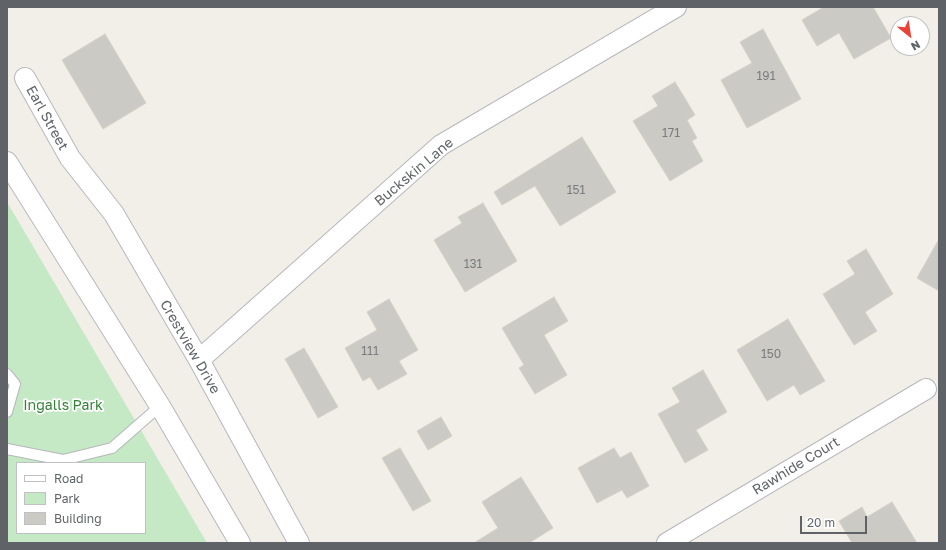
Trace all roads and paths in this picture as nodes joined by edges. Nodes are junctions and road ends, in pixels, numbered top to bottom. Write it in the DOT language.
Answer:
graph roads {
  1 [pos="676,7"];
  2 [pos="25,78"];
  3 [pos="70,158"];
  4 [pos="7,162"];
  5 [pos="199,360"];
  6 [pos="7,374"];
  7 [pos="926,389"];
  8 [pos="160,406"];
  9 [pos="7,412"];
  10 [pos="7,449"];
  11 [pos="240,543"];
  12 [pos="299,543"];
  13 [pos="667,543"];
  1 -- 5 [label="street, Buckskin Lane"];
  2 -- 3 [label="street, Earl Street"];
  3 -- 5 [label="street, Crestview Drive"];
  4 -- 8 [label="street"];
  5 -- 12 [label="street, Crestview Drive"];
  6 -- 9 [label="lane"];
  7 -- 13 [label="street, Rawhide Court"];
  8 -- 10 [label="lane"];
  8 -- 11 [label="street"];
}
